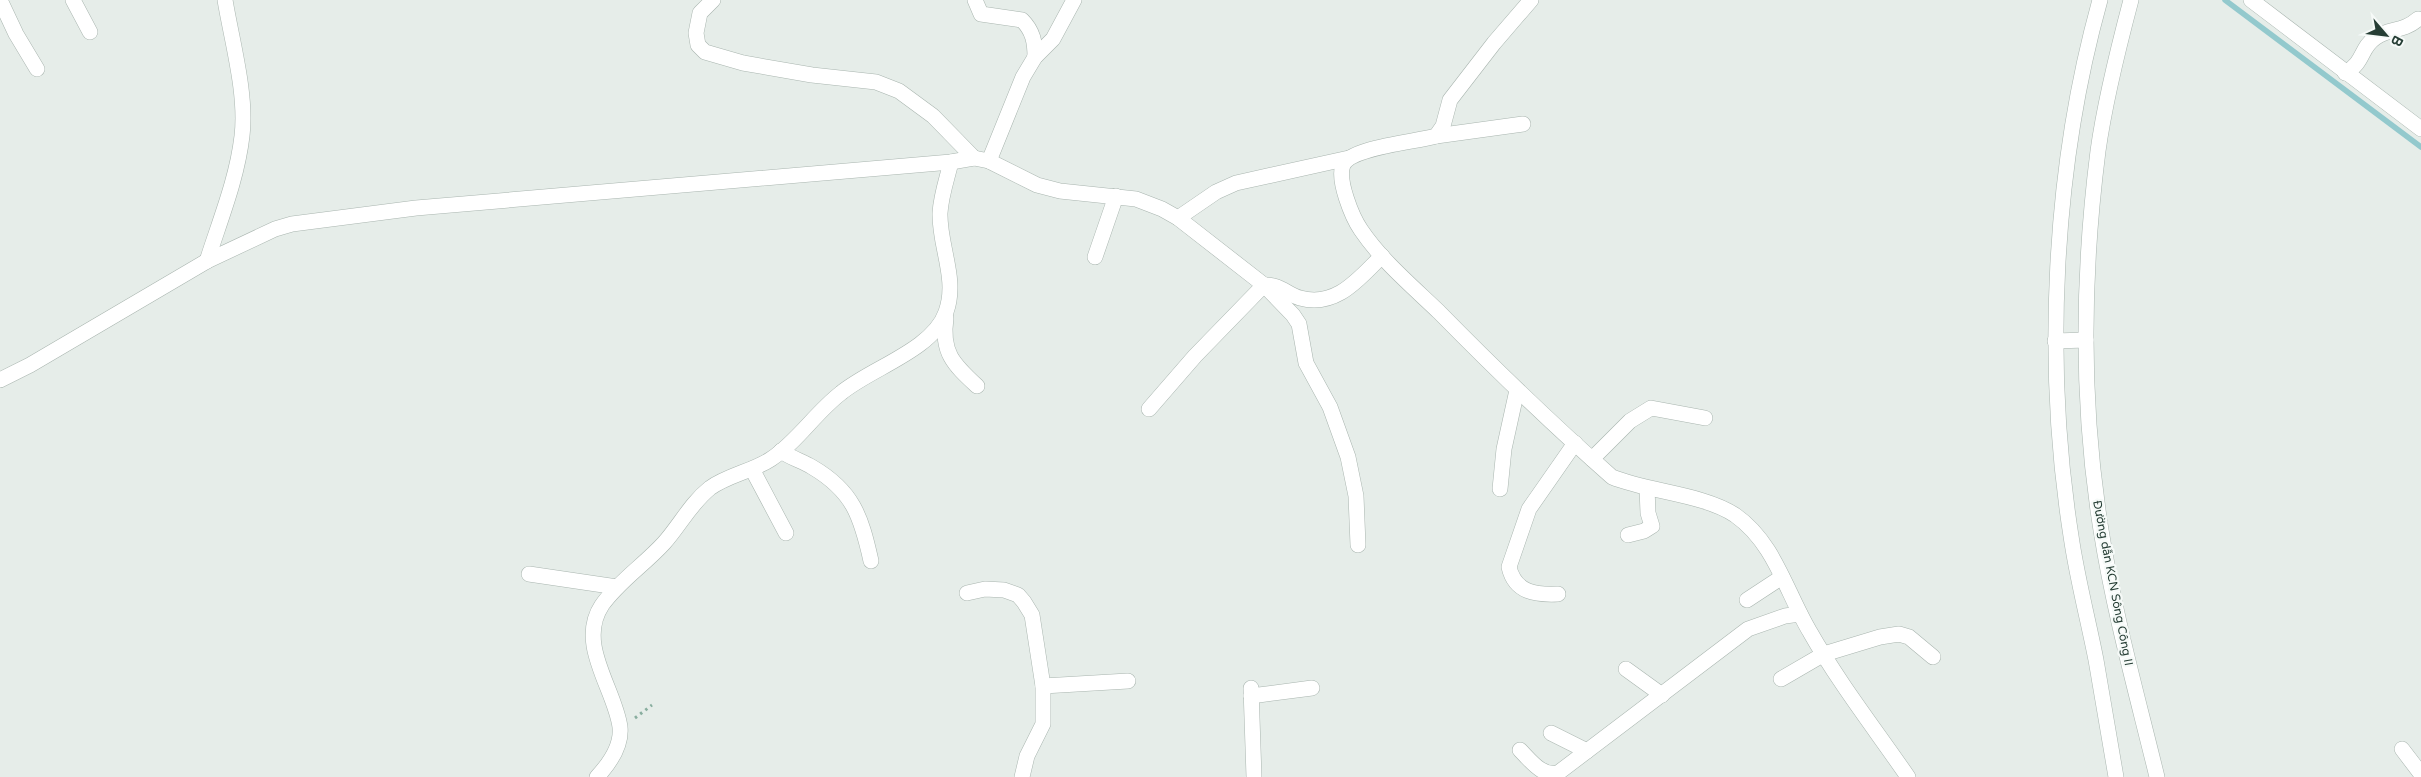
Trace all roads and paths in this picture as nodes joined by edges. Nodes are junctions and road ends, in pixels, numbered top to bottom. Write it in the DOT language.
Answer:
graph roads {
  1 [pos="0,0"];
  2 [pos="73,0"];
  3 [pos="225,0"];
  4 [pos="713,0"];
  5 [pos="975,0"];
  6 [pos="1074,0"];
  7 [pos="1531,0"];
  8 [pos="2100,0"];
  9 [pos="2130,0"];
  10 [pos="2252,0"];
  11 [pos="2418,19"];
  12 [pos="90,32"];
  13 [pos="1035,57"];
  14 [pos="37,69"];
  15 [pos="2345,73"];
  16 [pos="1523,124"];
  17 [pos="2421,129"];
  18 [pos="1436,136"];
  19 [pos="974,158"];
  20 [pos="1349,158"];
  21 [pos="989,161"];
  22 [pos="951,162"];
  23 [pos="1116,196"];
  24 [pos="1178,218"];
  25 [pos="1382,256"];
  26 [pos="1095,257"];
  27 [pos="207,261"];
  28 [pos="1264,284"];
  29 [pos="946,312"];
  30 [pos="2086,340"];
  31 [pos="2055,341"];
  32 [pos="0,380"];
  33 [pos="977,386"];
  34 [pos="1517,390"];
  35 [pos="1149,409"];
  36 [pos="1705,418"];
  37 [pos="1575,443"];
  38 [pos="782,451"];
  39 [pos="1592,458"];
  40 [pos="752,469"];
  41 [pos="1648,488"];
  42 [pos="1500,489"];
  43 [pos="786,533"];
  44 [pos="1628,535"];
  45 [pos="1358,545"];
  46 [pos="871,561"];
  47 [pos="529,574"];
  48 [pos="1782,577"];
  49 [pos="617,587"];
  50 [pos="967,593"];
  51 [pos="1558,594"];
  52 [pos="1747,600"];
  53 [pos="1800,614"];
  54 [pos="1824,654"];
  55 [pos="1933,657"];
  56 [pos="1626,669"];
  57 [pos="1781,679"];
  58 [pos="1128,681"];
  59 [pos="1043,686"];
  60 [pos="1312,688"];
  61 [pos="1662,694"];
  62 [pos="1551,733"];
  63 [pos="2402,749"];
  64 [pos="1520,750"];
  65 [pos="1587,751"];
  66 [pos="2421,774"];
  67 [pos="597,777"];
  68 [pos="1022,777"];
  69 [pos="1254,777"];
  70 [pos="1908,777"];
  71 [pos="2116,777"];
  72 [pos="2157,777"];
  1 -- 14 [label="street"];
  2 -- 12 [label="street"];
  3 -- 27 [label="street"];
  4 -- 19 [label="street"];
  5 -- 13 [label="street"];
  6 -- 13 [label="street"];
  7 -- 18 [label="street"];
  8 -- 31 [label="street"];
  9 -- 30 [label="street, Đường dẫn KCN Sông Công II"];
  10 -- 15 [label="street"];
  11 -- 15 [label="street"];
  13 -- 21 [label="street"];
  15 -- 17 [label="street"];
  16 -- 18 [label="street"];
  18 -- 20 [label="street"];
  19 -- 21 [label="street"];
  19 -- 22 [label="street"];
  20 -- 24 [label="street"];
  20 -- 25 [label="street"];
  21 -- 23 [label="street"];
  22 -- 27 [label="street"];
  22 -- 29 [label="street"];
  23 -- 24 [label="street"];
  23 -- 26 [label="street"];
  24 -- 28 [label="street"];
  25 -- 28 [label="street"];
  25 -- 34 [label="street"];
  27 -- 32 [label="street"];
  28 -- 35 [label="street"];
  28 -- 45 [label="street"];
  29 -- 33 [label="street"];
  29 -- 38 [label="street"];
  30 -- 31 [label="street"];
  30 -- 72 [label="street, Đường dẫn KCN Sông Công II"];
  31 -- 71 [label="street"];
  34 -- 37 [label="street"];
  34 -- 42 [label="street"];
  36 -- 39 [label="street"];
  37 -- 39 [label="street"];
  37 -- 51 [label="street"];
  38 -- 40 [label="street"];
  38 -- 46 [label="street"];
  39 -- 41 [label="street"];
  40 -- 43 [label="street"];
  40 -- 49 [label="street"];
  41 -- 44 [label="street"];
  41 -- 48 [label="street"];
  47 -- 49 [label="street"];
  48 -- 52 [label="street"];
  48 -- 53 [label="street"];
  49 -- 67 [label="street"];
  50 -- 59 [label="street"];
  53 -- 54 [label="street"];
  53 -- 61 [label="street"];
  54 -- 55 [label="street"];
  54 -- 57 [label="street"];
  54 -- 70 [label="street"];
  56 -- 61 [label="street"];
  58 -- 59 [label="street"];
  59 -- 68 [label="street"];
  60 -- 69 [label="street"];
  61 -- 65 [label="street"];
  62 -- 65 [label="street"];
  63 -- 66 [label="street"];
  64 -- 65 [label="street"];
}
